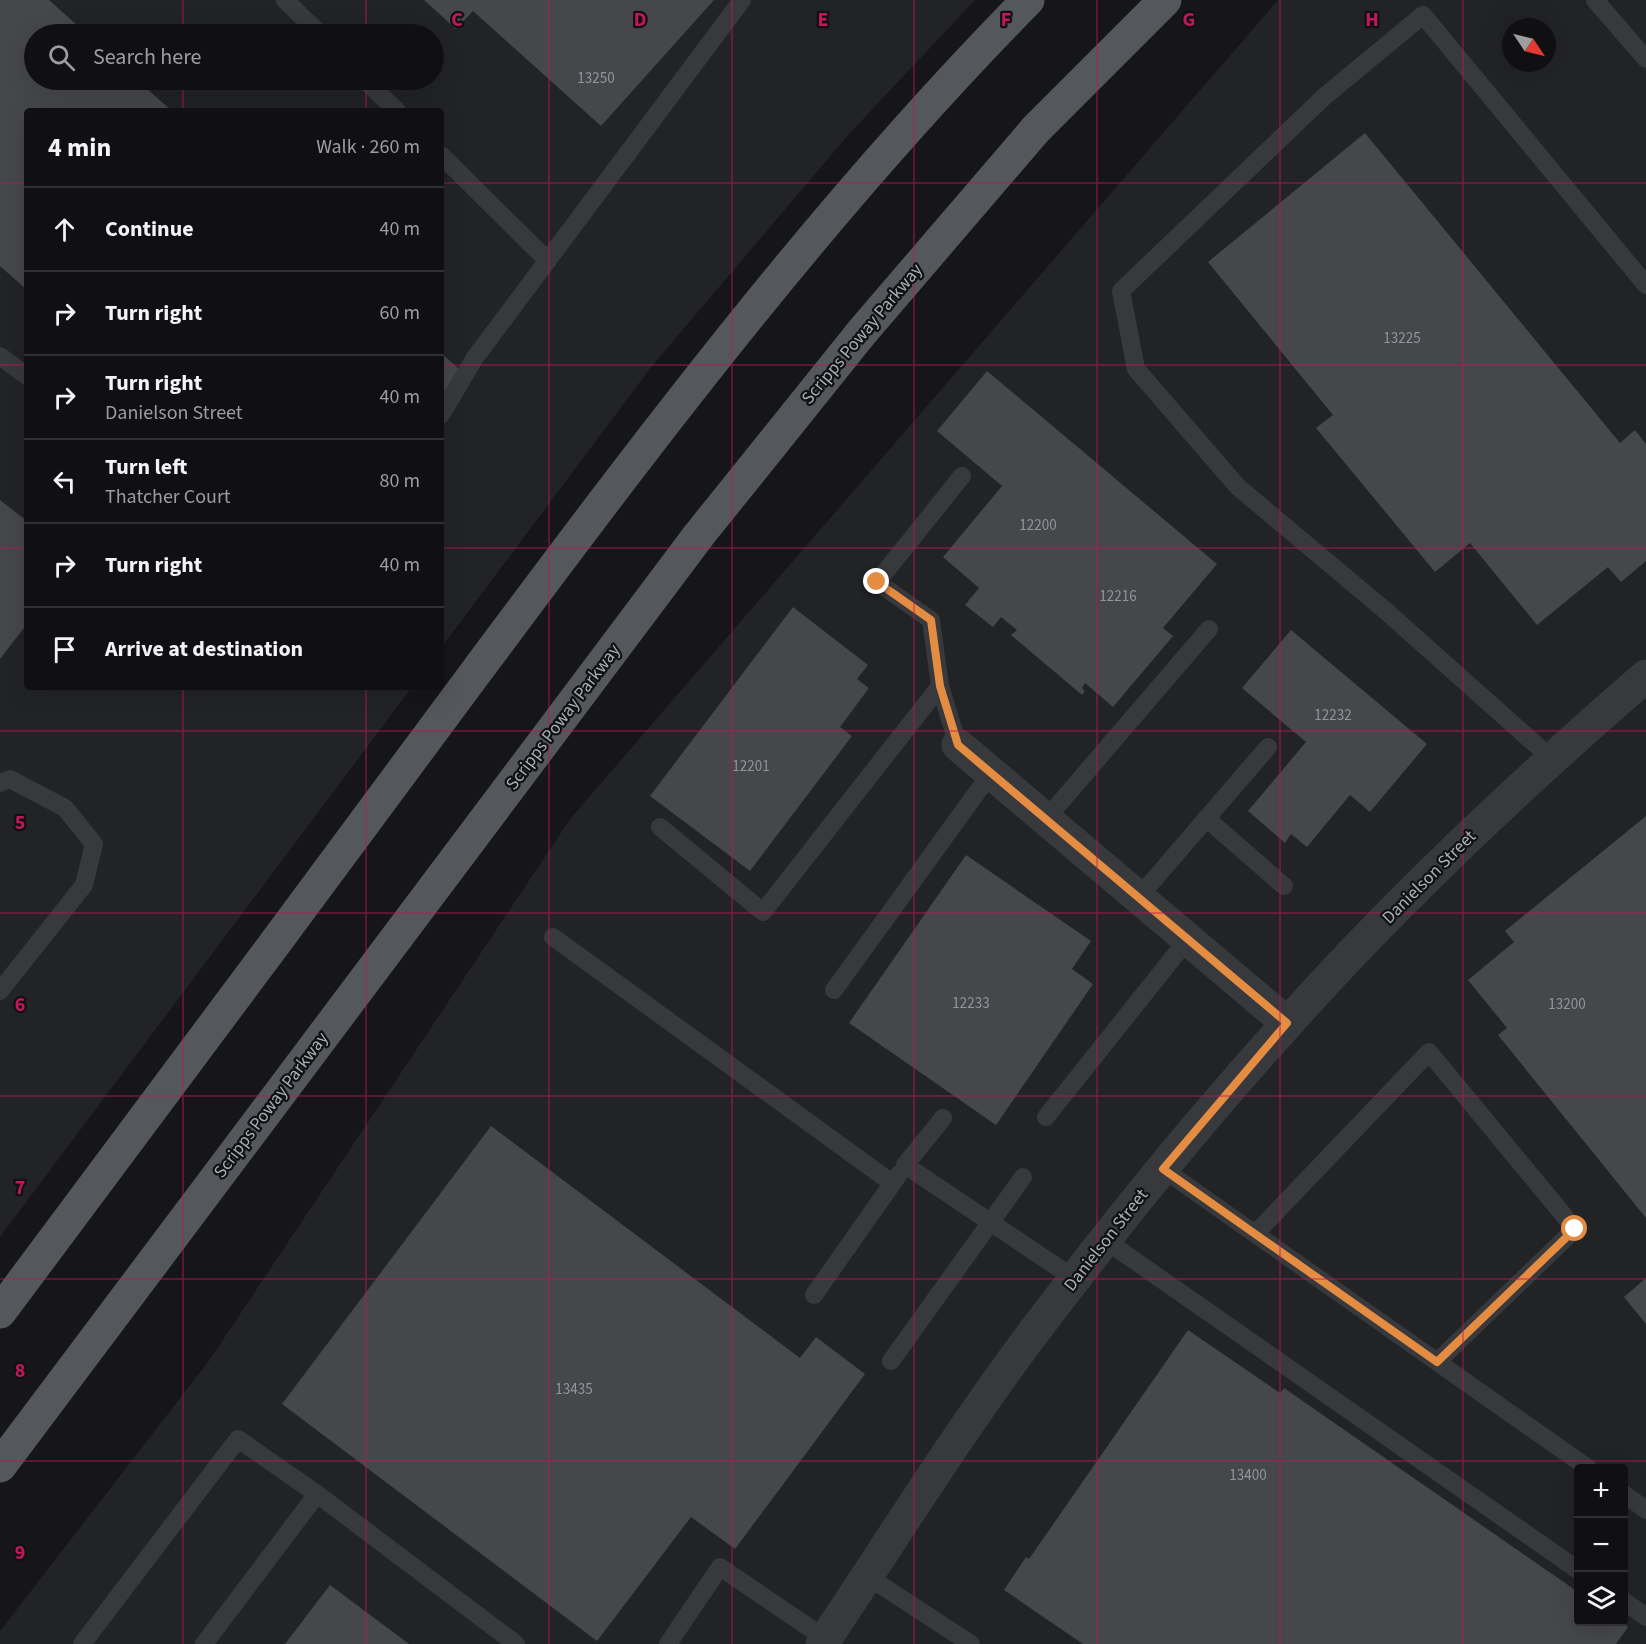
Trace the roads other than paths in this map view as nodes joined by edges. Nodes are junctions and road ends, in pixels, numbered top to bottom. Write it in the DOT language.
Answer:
graph roads {
  1 [pos="285,0"];
  2 [pos="742,0"];
  3 [pos="1028,0"];
  4 [pos="1164,0"];
  5 [pos="1595,0"];
  6 [pos="310,24"];
  7 [pos="1646,59"];
  8 [pos="375,90"];
  9 [pos="394,108"];
  10 [pos="444,158"];
  11 [pos="548,261"];
  12 [pos="1646,285"];
  13 [pos="0,356"];
  14 [pos="24,374"];
  15 [pos="444,410"];
  16 [pos="962,476"];
  17 [pos="1209,629"];
  18 [pos="1646,676"];
  19 [pos="940,686"];
  20 [pos="958,745"];
  21 [pos="1268,747"];
  22 [pos="1551,759"];
  23 [pos="992,773"];
  24 [pos="0,783"];
  25 [pos="1206,818"];
  26 [pos="1046,819"];
  27 [pos="660,826"];
  28 [pos="1284,886"];
  29 [pos="1139,897"];
  30 [pos="553,937"];
  31 [pos="1188,939"];
  32 [pos="834,990"];
  33 [pos="0,992"];
  34 [pos="1287,1023"];
  35 [pos="1046,1117"];
  36 [pos="943,1118"];
  37 [pos="905,1165"];
  38 [pos="1163,1169"];
  39 [pos="1023,1177"];
  40 [pos="892,1183"];
  41 [pos="991,1222"];
  42 [pos="1255,1234"];
  43 [pos="1105,1240"];
  44 [pos="1075,1279"];
  45 [pos="814,1295"];
  46 [pos="0,1312"];
  47 [pos="891,1360"];
  48 [pos="1437,1362"];
  49 [pos="1582,1464"];
  50 [pos="0,1466"];
  51 [pos="317,1494"];
  52 [pos="1628,1497"];
  53 [pos="1646,1510"];
  54 [pos="1574,1567"];
  55 [pos="867,1576"];
  56 [pos="1628,1604"];
  57 [pos="1646,1617"];
  58 [pos="824,1641"];
  59 [pos="82,1644"];
  60 [pos="204,1644"];
  61 [pos="516,1644"];
  62 [pos="668,1644"];
  63 [pos="970,1644"];
  1 -- 6 [label="lane"];
  2 -- 11 [label="lane"];
  3 -- 46 [label="main road"];
  4 -- 50 [label="main road, Scripps Poway Parkway"];
  5 -- 7 [label="lane"];
  8 -- 9 [label="lane"];
  10 -- 11 [label="lane"];
  11 -- 15 [label="lane"];
  12 -- 22 [label="lane"];
  13 -- 14 [label="lane"];
  16 -- 19 [label="lane"];
  17 -- 26 [label="lane"];
  18 -- 22 [label="street, Danielson Street"];
  19 -- 20 [label="lane"];
  19 -- 27 [label="lane"];
  20 -- 23 [label="street"];
  21 -- 25 [label="lane"];
  22 -- 34 [label="street, Danielson Street"];
  23 -- 26 [label="street"];
  23 -- 32 [label="lane"];
  24 -- 33 [label="lane"];
  25 -- 28 [label="lane"];
  25 -- 29 [label="lane"];
  26 -- 29 [label="street"];
  29 -- 31 [label="street"];
  30 -- 40 [label="lane"];
  31 -- 34 [label="street"];
  31 -- 35 [label="lane"];
  34 -- 38 [label="street, Danielson Street"];
  36 -- 37 [label="lane"];
  37 -- 40 [label="lane"];
  37 -- 41 [label="lane"];
  38 -- 42 [label="lane"];
  38 -- 43 [label="street, Danielson Street"];
  39 -- 41 [label="lane"];
  40 -- 45 [label="lane"];
  41 -- 44 [label="lane"];
  41 -- 47 [label="lane"];
  42 -- 48 [label="lane"];
  42 -- 48 [label="lane"];
  43 -- 44 [label="street, Danielson Street"];
  43 -- 54 [label="lane"];
  44 -- 55 [label="street, Danielson Street"];
  48 -- 49 [label="lane"];
  51 -- 59 [label="lane"];
  51 -- 60 [label="lane"];
  51 -- 61 [label="lane"];
  52 -- 53 [label="lane"];
  55 -- 58 [label="street, Danielson Street"];
  55 -- 63 [label="lane"];
  56 -- 57 [label="lane"];
  58 -- 62 [label="lane"];
}
